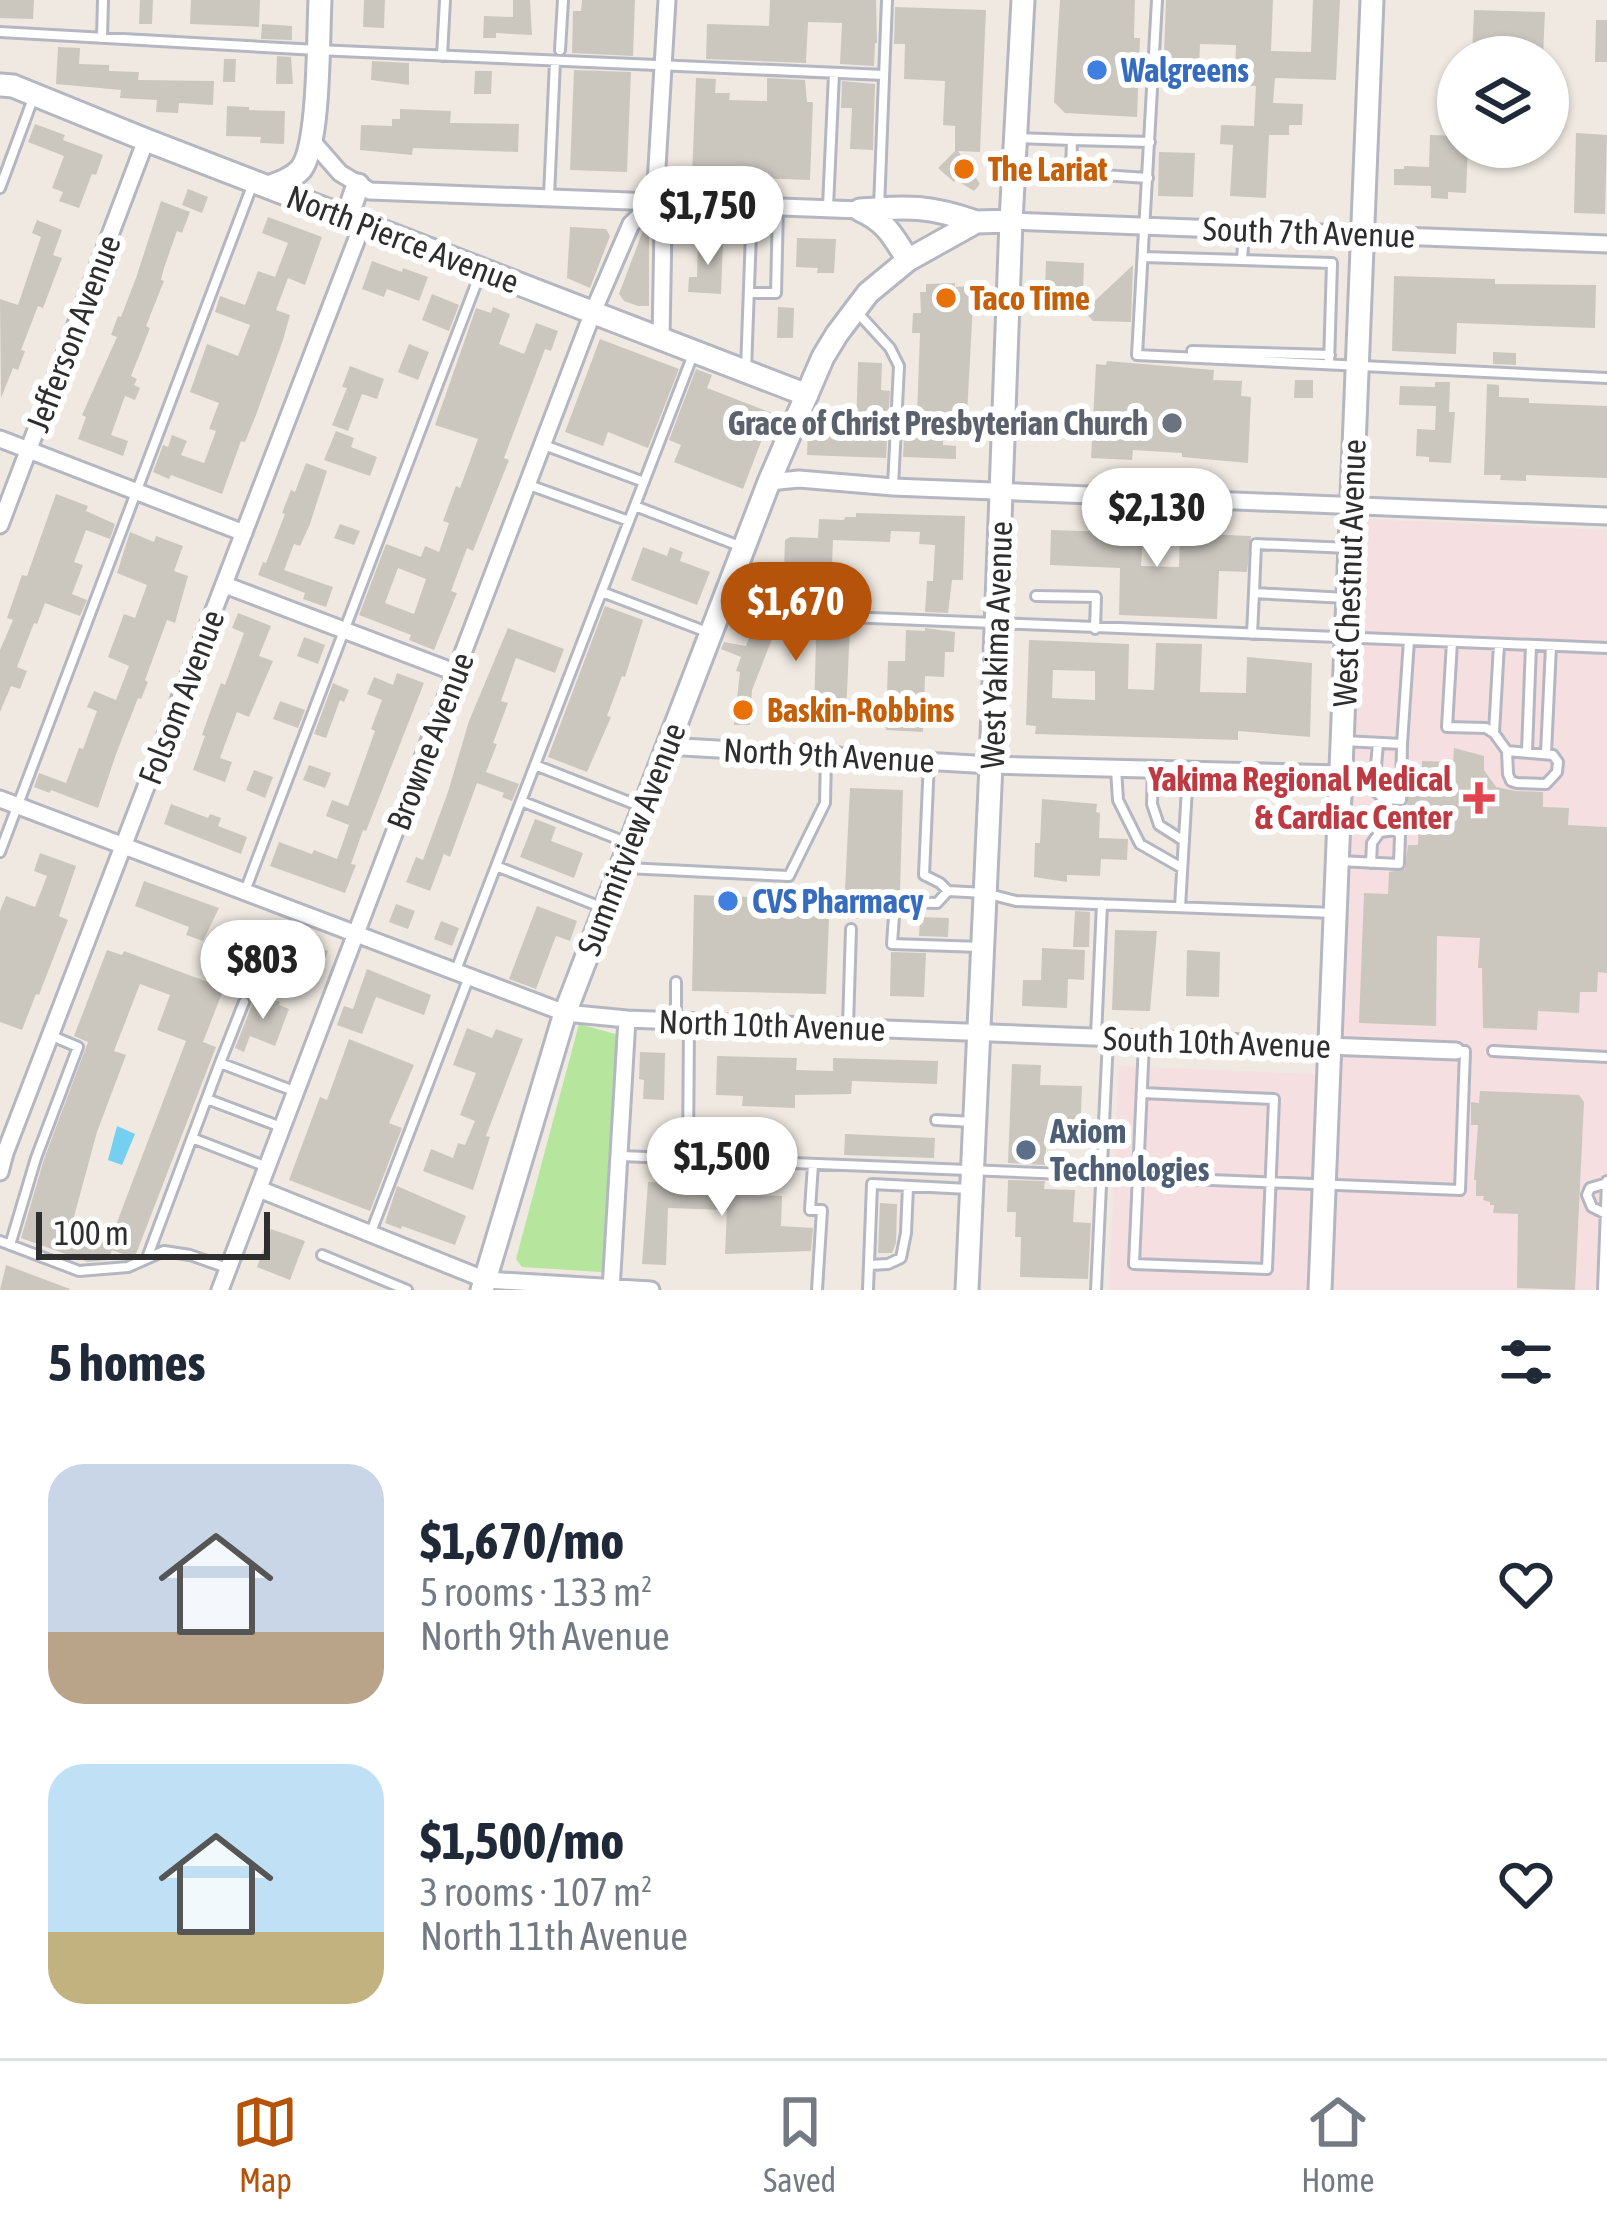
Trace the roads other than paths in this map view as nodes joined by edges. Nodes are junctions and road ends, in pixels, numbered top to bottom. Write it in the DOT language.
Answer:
graph roads {
  1 [pos="103,0"];
  2 [pos="320,0"];
  3 [pos="445,0"];
  4 [pos="562,0"];
  5 [pos="667,0"];
  6 [pos="887,0"];
  7 [pos="1023,0"];
  8 [pos="1157,0"];
  9 [pos="1372,0"];
  10 [pos="0,32"];
  11 [pos="102,38"];
  12 [pos="317,50"];
  13 [pos="560,50"];
  14 [pos="442,56"];
  15 [pos="555,61"];
  16 [pos="663,66"];
  17 [pos="834,73"];
  18 [pos="884,75"];
  19 [pos="4,83"];
  20 [pos="35,95"];
  21 [pos="1016,137"];
  22 [pos="146,140"];
  23 [pos="1072,140"];
  24 [pos="312,141"];
  25 [pos="1150,142"];
  26 [pos="1148,178"];
  27 [pos="261,184"];
  28 [pos="358,185"];
  29 [pos="0,188"];
  30 [pos="549,197"];
  31 [pos="655,201"];
  32 [pos="752,205"];
  33 [pos="778,206"];
  34 [pos="828,209"];
  35 [pos="869,209"];
  36 [pos="355,220"];
  37 [pos="1011,221"];
  38 [pos="976,222"];
  39 [pos="1145,226"];
  40 [pos="1244,229"];
  41 [pos="1364,233"];
  42 [pos="1607,244"];
  43 [pos="1143,257"];
  44 [pos="908,260"];
  45 [pos="1242,260"];
  46 [pos="482,269"];
  47 [pos="748,292"];
  48 [pos="854,309"];
  49 [pos="592,312"];
  50 [pos="661,339"];
  51 [pos="694,352"];
  52 [pos="1329,360"];
  53 [pos="1358,365"];
  54 [pos="746,371"];
  55 [pos="1607,378"];
  56 [pos="806,394"];
  57 [pos="0,440"];
  58 [pos="543,444"];
  59 [pos="29,451"];
  60 [pos="644,482"];
  61 [pos="769,482"];
  62 [pos="528,485"];
  63 [pos="893,487"];
  64 [pos="1002,491"];
  65 [pos="138,493"];
  66 [pos="1351,505"];
  67 [pos="634,506"];
  68 [pos="1607,516"];
  69 [pos="629,521"];
  70 [pos="0,525"];
  71 [pos="244,533"];
  72 [pos="743,548"];
  73 [pos="1349,548"];
  74 [pos="225,585"];
  75 [pos="602,592"];
  76 [pos="1254,593"];
  77 [pos="1036,596"];
  78 [pos="1347,598"];
  79 [pos="714,623"];
  80 [pos="997,625"];
  81 [pos="1095,628"];
  82 [pos="344,630"];
  83 [pos="1252,634"];
  84 [pos="1346,637"];
  85 [pos="1409,640"];
  86 [pos="1452,642"];
  87 [pos="1499,644"];
  88 [pos="1531,645"];
  89 [pos="1551,646"];
  90 [pos="1607,648"];
  91 [pos="457,673"];
  92 [pos="1494,733"];
  93 [pos="1342,741"];
  94 [pos="1378,743"];
  95 [pos="1402,744"];
  96 [pos="666,746"];
  97 [pos="1507,751"];
  98 [pos="1527,752"];
  99 [pos="1546,753"];
  100 [pos="826,755"];
  101 [pos="929,761"];
  102 [pos="992,764"];
  103 [pos="535,765"];
  104 [pos="1116,768"];
  105 [pos="1153,769"];
  106 [pos="1188,770"];
  107 [pos="1341,774"];
  108 [pos="0,799"];
  109 [pos="521,801"];
  110 [pos="17,806"];
  111 [pos="643,808"];
  112 [pos="1184,841"];
  113 [pos="629,844"];
  114 [pos="124,846"];
  115 [pos="0,852"];
  116 [pos="1338,861"];
  117 [pos="1371,863"];
  118 [pos="496,866"];
  119 [pos="620,868"];
  120 [pos="1182,868"];
  121 [pos="948,891"];
  122 [pos="244,892"];
  123 [pos="985,893"];
  124 [pos="1102,904"];
  125 [pos="1180,907"];
  126 [pos="605,908"];
  127 [pos="1336,914"];
  128 [pos="851,929"];
  129 [pos="356,934"];
  130 [pos="983,947"];
  131 [pos="462,975"];
  132 [pos="676,982"];
  133 [pos="244,1002"];
  134 [pos="565,1013"];
  135 [pos="627,1019"];
  136 [pos="682,1022"];
  137 [pos="848,1028"];
  138 [pos="979,1033"];
  139 [pos="50,1036"];
  140 [pos="1102,1038"];
  141 [pos="1144,1039"];
  142 [pos="1330,1046"];
  143 [pos="1456,1051"];
  144 [pos="1492,1052"];
  145 [pos="1607,1057"];
  146 [pos="220,1064"];
  147 [pos="296,1092"];
  148 [pos="1142,1094"];
  149 [pos="207,1099"];
  150 [pos="936,1120"];
  151 [pos="975,1122"];
  152 [pos="282,1128"];
  153 [pos="192,1138"];
  154 [pos="2,1152"];
  155 [pos="619,1156"];
  156 [pos="688,1159"];
  157 [pos="813,1164"];
  158 [pos="267,1167"];
  159 [pos="0,1172"];
  160 [pos="1102,1176"];
  161 [pos="1138,1178"];
  162 [pos="972,1180"];
  163 [pos="1607,1182"];
  164 [pos="1271,1183"];
  165 [pos="1324,1185"];
  166 [pos="908,1186"];
  167 [pos="259,1189"];
  168 [pos="1607,1197"];
  169 [pos="1606,1214"];
  170 [pos="370,1233"];
  171 [pos="5,1243"];
  172 [pos="322,1255"];
  173 [pos="147,1258"];
  174 [pos="869,1265"];
  175 [pos="228,1269"];
  176 [pos="484,1285"];
  177 [pos="612,1289"];
  178 [pos="220,1290"];
  179 [pos="406,1290"];
  180 [pos="651,1290"];
  181 [pos="818,1290"];
  182 [pos="868,1290"];
  183 [pos="968,1290"];
  184 [pos="1096,1290"];
  185 [pos="1319,1290"];
  186 [pos="1603,1290"];
  1 -- 11 [label="lane"];
  2 -- 12 [label="main road"];
  3 -- 14 [label="lane"];
  4 -- 13 [label="lane"];
  5 -- 16 [label="street"];
  6 -- 18 [label="lane"];
  7 -- 21 [label="main road, West Yakima Avenue"];
  8 -- 25 [label="lane"];
  9 -- 41 [label="main road, West Chestnut Avenue"];
  10 -- 11 [label="lane"];
  11 -- 12 [label="lane"];
  12 -- 14 [label="lane"];
  12 -- 24 [label="main road"];
  14 -- 15 [label="lane"];
  15 -- 16 [label="lane"];
  15 -- 30 [label="lane"];
  16 -- 17 [label="lane"];
  16 -- 31 [label="street"];
  17 -- 18 [label="lane"];
  17 -- 34 [label="lane"];
  18 -- 35 [label="lane"];
  19 -- 20 [label="main road, North Pierce Avenue"];
  20 -- 22 [label="main road, North Pierce Avenue"];
  20 -- 29 [label="lane"];
  21 -- 23 [label="lane"];
  21 -- 37 [label="main road, West Yakima Avenue"];
  22 -- 27 [label="main road, North Pierce Avenue"];
  22 -- 59 [label="street, Jefferson Avenue"];
  23 -- 25 [label="lane"];
  23 -- 26 [label="lane"];
  24 -- 27 [label="main road"];
  24 -- 28 [label="street"];
  25 -- 26 [label="lane"];
  26 -- 39 [label="lane"];
  27 -- 36 [label="main road, North Pierce Avenue"];
  27 -- 65 [label="lane"];
  28 -- 30 [label="street"];
  28 -- 36 [label="main road"];
  30 -- 31 [label="street"];
  31 -- 32 [label="street"];
  31 -- 49 [label="street, Browne Avenue"];
  31 -- 50 [label="street"];
  32 -- 33 [label="street"];
  32 -- 47 [label="lane"];
  33 -- 34 [label="street"];
  33 -- 47 [label="lane"];
  34 -- 35 [label="street"];
  35 -- 38 [label="main road"];
  35 -- 44 [label="main road"];
  36 -- 46 [label="main road, North Pierce Avenue"];
  36 -- 71 [label="street, Folsom Avenue"];
  37 -- 38 [label="main road, Summitview Avenue"];
  37 -- 39 [label="street, South 7th Avenue"];
  37 -- 64 [label="main road, West Yakima Avenue"];
  38 -- 44 [label="main road, Summitview Avenue"];
  39 -- 40 [label="street, South 7th Avenue"];
  39 -- 43 [label="lane"];
  40 -- 41 [label="street, South 7th Avenue"];
  40 -- 45 [label="lane"];
  41 -- 42 [label="street, South 7th Avenue"];
  41 -- 53 [label="main road, West Chestnut Avenue"];
  43 -- 45 [label="lane"];
  43 -- 52 [label="lane"];
  44 -- 48 [label="main road, Summitview Avenue"];
  45 -- 52 [label="lane"];
  46 -- 49 [label="main road, North Pierce Avenue"];
  46 -- 82 [label="lane"];
  47 -- 54 [label="lane"];
  48 -- 56 [label="main road, Summitview Avenue"];
  48 -- 63 [label="lane"];
  49 -- 50 [label="main road, North Pierce Avenue"];
  49 -- 58 [label="street, Browne Avenue"];
  50 -- 51 [label="main road, North Pierce Avenue"];
  51 -- 54 [label="main road, North Pierce Avenue"];
  51 -- 60 [label="lane"];
  52 -- 53 [label="lane"];
  53 -- 55 [label="lane"];
  53 -- 66 [label="main road, West Chestnut Avenue"];
  54 -- 56 [label="main road, North Pierce Avenue"];
  56 -- 61 [label="main road, Summitview Avenue"];
  57 -- 59 [label="street"];
  58 -- 60 [label="lane"];
  58 -- 62 [label="street, Browne Avenue"];
  59 -- 65 [label="street"];
  59 -- 70 [label="street, Jefferson Avenue"];
  60 -- 67 [label="lane"];
  61 -- 63 [label="street"];
  61 -- 72 [label="main road, Summitview Avenue"];
  62 -- 69 [label="lane"];
  62 -- 91 [label="street, Browne Avenue"];
  63 -- 64 [label="street"];
  64 -- 66 [label="street"];
  64 -- 80 [label="main road, West Yakima Avenue"];
  65 -- 71 [label="street"];
  65 -- 110 [label="lane"];
  66 -- 68 [label="street"];
  66 -- 73 [label="main road, West Chestnut Avenue"];
  67 -- 69 [label="lane"];
  67 -- 72 [label="lane"];
  69 -- 75 [label="lane"];
  71 -- 74 [label="street, Folsom Avenue"];
  72 -- 79 [label="main road, Summitview Avenue"];
  73 -- 76 [label="lane"];
  73 -- 78 [label="main road, West Chestnut Avenue"];
  74 -- 82 [label="street"];
  74 -- 114 [label="street, Folsom Avenue"];
  75 -- 79 [label="lane"];
  75 -- 103 [label="lane"];
  76 -- 78 [label="lane"];
  76 -- 83 [label="lane"];
  77 -- 81 [label="lane"];
  78 -- 84 [label="main road, West Chestnut Avenue"];
  79 -- 80 [label="lane"];
  79 -- 96 [label="main road, Summitview Avenue"];
  80 -- 81 [label="lane"];
  80 -- 102 [label="main road, West Yakima Avenue"];
  81 -- 83 [label="lane"];
  82 -- 91 [label="street"];
  82 -- 122 [label="lane"];
  83 -- 84 [label="lane"];
  84 -- 85 [label="lane"];
  84 -- 93 [label="main road, West Chestnut Avenue"];
  85 -- 86 [label="lane"];
  85 -- 95 [label="lane"];
  86 -- 87 [label="lane"];
  86 -- 92 [label="lane"];
  87 -- 88 [label="lane"];
  87 -- 92 [label="lane"];
  88 -- 89 [label="lane"];
  88 -- 98 [label="lane"];
  89 -- 90 [label="lane"];
  89 -- 99 [label="lane"];
  91 -- 129 [label="street, Browne Avenue"];
  92 -- 97 [label="lane"];
  93 -- 94 [label="lane"];
  93 -- 107 [label="main road, West Chestnut Avenue"];
  94 -- 95 [label="lane"];
  94 -- 95 [label="lane"];
  96 -- 100 [label="street, North 9th Avenue"];
  96 -- 111 [label="main road, Summitview Avenue"];
  97 -- 98 [label="lane"];
  97 -- 99 [label="lane"];
  98 -- 99 [label="lane"];
  100 -- 101 [label="street, North 9th Avenue"];
  100 -- 119 [label="lane"];
  101 -- 102 [label="street, North 9th Avenue"];
  101 -- 121 [label="lane"];
  102 -- 104 [label="street, North 9th Avenue"];
  102 -- 123 [label="main road, West Yakima Avenue"];
  103 -- 109 [label="lane"];
  103 -- 111 [label="lane"];
  104 -- 105 [label="street, North 9th Avenue"];
  104 -- 120 [label="lane"];
  105 -- 106 [label="street, North 9th Avenue"];
  105 -- 112 [label="lane"];
  106 -- 107 [label="street, North 9th Avenue"];
  106 -- 112 [label="lane"];
  107 -- 116 [label="main road, West Chestnut Avenue"];
  108 -- 110 [label="street, North 10th Avenue"];
  109 -- 113 [label="lane"];
  109 -- 118 [label="lane"];
  110 -- 114 [label="street, North 10th Avenue"];
  110 -- 115 [label="lane"];
  111 -- 113 [label="main road, Summitview Avenue"];
  112 -- 120 [label="lane"];
  113 -- 119 [label="main road, Summitview Avenue"];
  114 -- 122 [label="street, North 10th Avenue"];
  114 -- 139 [label="street, Folsom Avenue"];
  116 -- 117 [label="lane"];
  116 -- 127 [label="main road, West Chestnut Avenue"];
  117 -- 117 [label="lane"];
  118 -- 126 [label="lane"];
  118 -- 131 [label="lane"];
  119 -- 126 [label="main road, Summitview Avenue"];
  120 -- 125 [label="lane"];
  121 -- 123 [label="lane"];
  121 -- 130 [label="lane"];
  122 -- 129 [label="street, North 10th Avenue"];
  123 -- 124 [label="lane"];
  123 -- 130 [label="main road, West Yakima Avenue"];
  124 -- 125 [label="lane"];
  124 -- 140 [label="lane"];
  125 -- 127 [label="lane"];
  126 -- 134 [label="main road, Summitview Avenue"];
  127 -- 142 [label="main road, West Chestnut Avenue"];
  128 -- 137 [label="lane"];
  129 -- 131 [label="street, North 10th Avenue"];
  129 -- 147 [label="street, Browne Avenue"];
  130 -- 138 [label="main road, West Yakima Avenue"];
  131 -- 134 [label="street, North 10th Avenue"];
  131 -- 170 [label="lane"];
  132 -- 136 [label="lane"];
  133 -- 146 [label="lane"];
  134 -- 135 [label="street, North 10th Avenue"];
  134 -- 176 [label="main road, Summitview Avenue"];
  135 -- 136 [label="street, North 10th Avenue"];
  135 -- 155 [label="street"];
  136 -- 137 [label="street, North 10th Avenue"];
  136 -- 156 [label="lane"];
  137 -- 138 [label="street, North 10th Avenue"];
  138 -- 140 [label="street, South 10th Avenue"];
  138 -- 151 [label="main road, West Yakima Avenue"];
  139 -- 154 [label="street, Folsom Avenue"];
  139 -- 171 [label="lane"];
  140 -- 141 [label="street, South 10th Avenue"];
  140 -- 160 [label="lane"];
  141 -- 142 [label="street, South 10th Avenue"];
  141 -- 148 [label="lane"];
  142 -- 143 [label="street, South 10th Avenue"];
  142 -- 165 [label="main road, West Chestnut Avenue"];
  143 -- 165 [label="lane"];
  144 -- 145 [label="lane"];
  146 -- 147 [label="lane"];
  146 -- 149 [label="lane"];
  147 -- 152 [label="street, Browne Avenue"];
  148 -- 161 [label="lane"];
  148 -- 164 [label="lane"];
  149 -- 152 [label="lane"];
  149 -- 153 [label="lane"];
  150 -- 151 [label="lane"];
  151 -- 162 [label="main road, West Yakima Avenue"];
  152 -- 158 [label="street, Browne Avenue"];
  153 -- 158 [label="lane"];
  153 -- 173 [label="lane"];
  154 -- 159 [label="street, Folsom Avenue"];
  155 -- 156 [label="lane"];
  155 -- 177 [label="street"];
  156 -- 157 [label="lane"];
  157 -- 162 [label="lane"];
  157 -- 181 [label="lane"];
  158 -- 167 [label="street, Browne Avenue"];
  160 -- 161 [label="lane"];
  160 -- 162 [label="lane"];
  160 -- 184 [label="lane"];
  161 -- 164 [label="lane"];
  161 -- 164 [label="lane"];
  162 -- 166 [label="lane"];
  162 -- 183 [label="main road, West Yakima Avenue"];
  163 -- 168 [label="lane"];
  163 -- 169 [label="lane"];
  164 -- 165 [label="lane"];
  165 -- 185 [label="main road, West Chestnut Avenue"];
  166 -- 174 [label="lane"];
  166 -- 174 [label="lane"];
  167 -- 170 [label="street"];
  167 -- 175 [label="street, Browne Avenue"];
  168 -- 169 [label="lane"];
  169 -- 186 [label="lane"];
  170 -- 176 [label="street"];
  171 -- 173 [label="lane"];
  172 -- 179 [label="lane"];
  173 -- 175 [label="lane"];
  174 -- 182 [label="lane"];
  175 -- 178 [label="street, Browne Avenue"];
  176 -- 177 [label="street"];
  177 -- 180 [label="street"];
}
